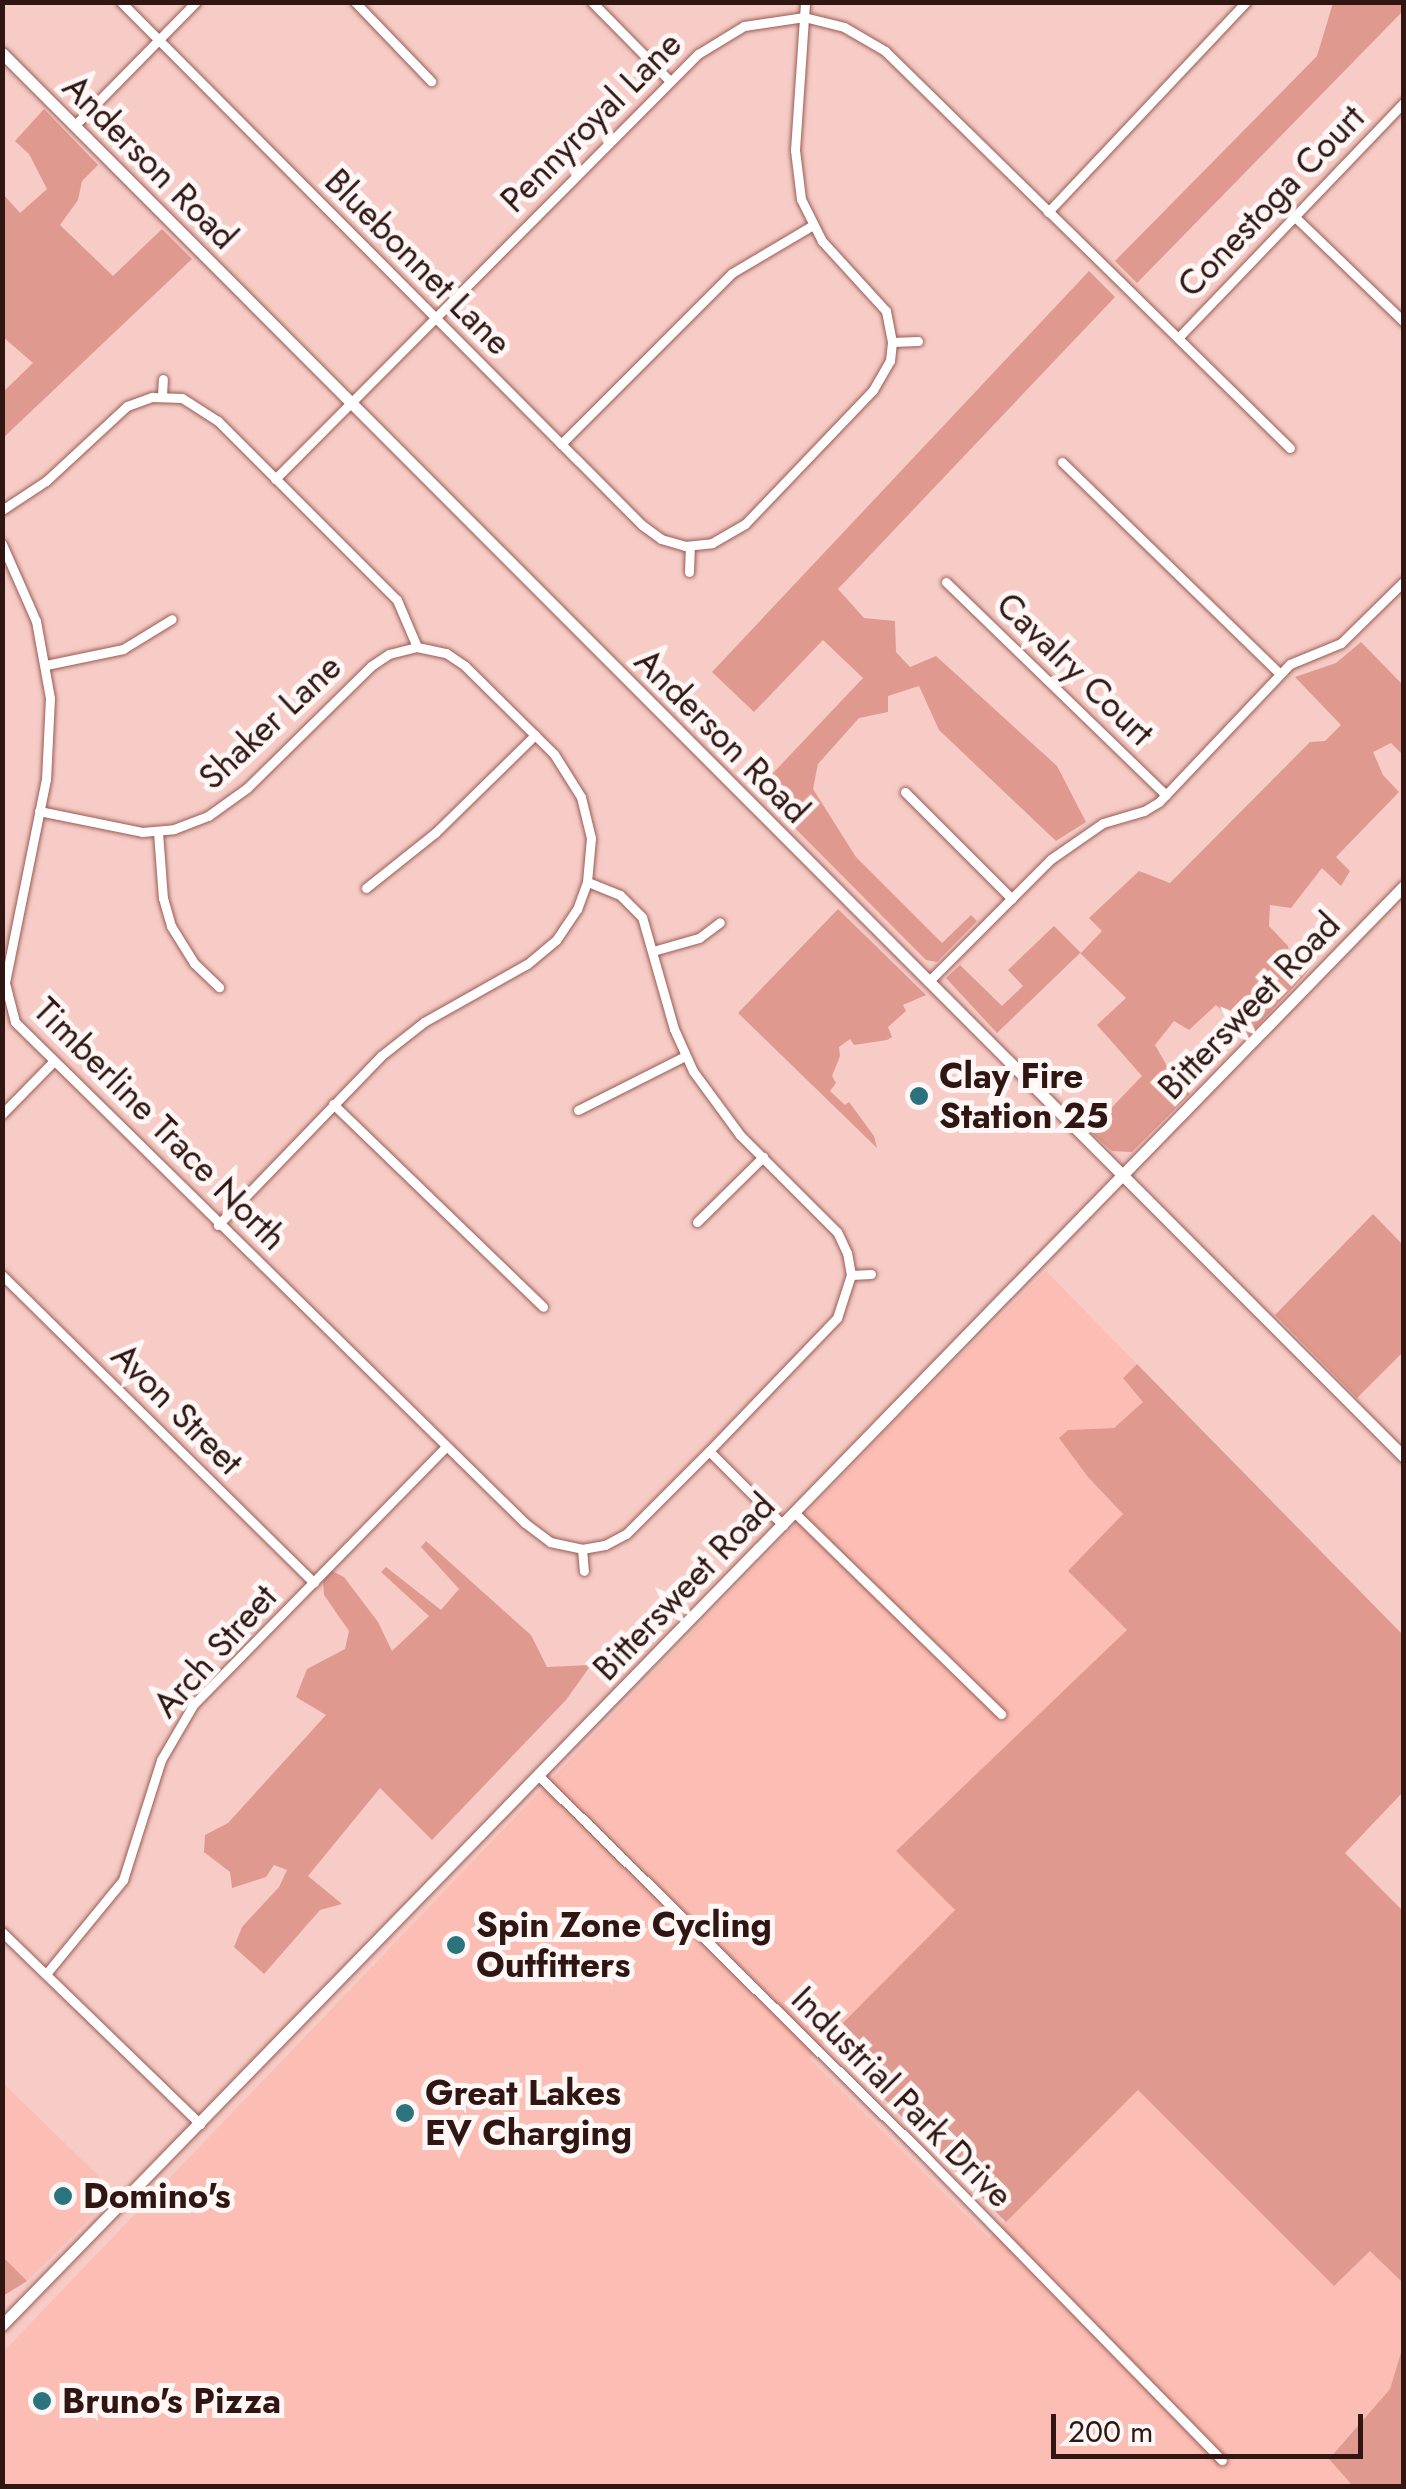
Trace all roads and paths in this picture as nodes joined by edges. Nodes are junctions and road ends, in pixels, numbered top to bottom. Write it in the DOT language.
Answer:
graph roads {
  1 [pos="121,2"];
  2 [pos="196,2"];
  3 [pos="355,2"];
  4 [pos="592,2"];
  5 [pos="805,2"];
  6 [pos="1246,2"];
  7 [pos="804,17"];
  8 [pos="158,40"];
  9 [pos="2,53"];
  10 [pos="431,80"];
  11 [pos="670,81"];
  12 [pos="1404,102"];
  13 [pos="74,126"];
  14 [pos="1048,212"];
  15 [pos="1295,217"];
  16 [pos="814,225"];
  17 [pos="434,317"];
  18 [pos="1404,322"];
  19 [pos="1178,338"];
  20 [pos="918,341"];
  21 [pos="892,342"];
  22 [pos="163,379"];
  23 [pos="157,396"];
  24 [pos="350,402"];
  25 [pos="561,444"];
  26 [pos="1290,448"];
  27 [pos="1062,462"];
  28 [pos="275,479"];
  29 [pos="2,510"];
  30 [pos="2,544"];
  31 [pos="688,546"];
  32 [pos="689,572"];
  33 [pos="946,582"];
  34 [pos="1404,582"];
  35 [pos="172,619"];
  36 [pos="417,647"];
  37 [pos="46,665"];
  38 [pos="1280,674"];
  39 [pos="535,736"];
  40 [pos="905,792"];
  41 [pos="1166,795"];
  42 [pos="39,811"];
  43 [pos="158,832"];
  44 [pos="586,882"];
  45 [pos="1404,886"];
  46 [pos="366,888"];
  47 [pos="1012,899"];
  48 [pos="720,922"];
  49 [pos="653,951"];
  50 [pos="929,981"];
  51 [pos="218,987"];
  52 [pos="686,1056"];
  53 [pos="52,1063"];
  54 [pos="333,1104"];
  55 [pos="578,1110"];
  56 [pos="2,1114"];
  57 [pos="763,1157"];
  58 [pos="1123,1175"];
  59 [pos="697,1222"];
  60 [pos="218,1224"];
  61 [pos="872,1274"];
  62 [pos="2,1275"];
  63 [pos="850,1276"];
  64 [pos="542,1306"];
  65 [pos="446,1446"];
  66 [pos="709,1452"];
  67 [pos="1404,1457"];
  68 [pos="794,1513"];
  69 [pos="783,1525"];
  70 [pos="582,1549"];
  71 [pos="584,1571"];
  72 [pos="314,1583"];
  73 [pos="1002,1714"];
  74 [pos="539,1776"];
  75 [pos="2,1932"];
  76 [pos="46,1974"];
  77 [pos="200,2124"];
  78 [pos="2,2325"];
  79 [pos="1222,2460"];
  1 -- 8 [label="street, Bluebonnet Lane"];
  2 -- 8 [label="street"];
  3 -- 10 [label="street"];
  4 -- 11 [label="street"];
  5 -- 7 [label="street"];
  6 -- 14 [label="street"];
  7 -- 11 [label="street, Pennyroyal Lane"];
  7 -- 14 [label="street, Pennyroyal Lane"];
  7 -- 16 [label="street"];
  8 -- 13 [label="street"];
  8 -- 17 [label="street, Bluebonnet Lane"];
  9 -- 13 [label="street, Anderson Road"];
  11 -- 17 [label="street, Pennyroyal Lane"];
  12 -- 15 [label="street, Conestoga Court"];
  13 -- 24 [label="street, Anderson Road"];
  14 -- 19 [label="street, Pennyroyal Lane"];
  15 -- 18 [label="street"];
  15 -- 19 [label="street, Conestoga Court"];
  16 -- 21 [label="street"];
  16 -- 25 [label="street"];
  17 -- 24 [label="street, Pennyroyal Lane"];
  17 -- 25 [label="street, Bluebonnet Lane"];
  19 -- 26 [label="street, Pennyroyal Lane"];
  20 -- 21 [label="street"];
  21 -- 31 [label="street"];
  22 -- 23 [label="street"];
  23 -- 28 [label="street"];
  23 -- 29 [label="street"];
  24 -- 28 [label="street, Pennyroyal Lane"];
  24 -- 50 [label="street, Anderson Road"];
  25 -- 31 [label="street, Bluebonnet Lane"];
  27 -- 38 [label="street"];
  28 -- 36 [label="street"];
  30 -- 37 [label="street, Timberline Trace North"];
  31 -- 32 [label="street"];
  33 -- 41 [label="street, Cavalry Court"];
  34 -- 38 [label="street"];
  35 -- 37 [label="street"];
  36 -- 39 [label="street"];
  36 -- 43 [label="street, Shaker Lane"];
  37 -- 42 [label="street, Timberline Trace North"];
  38 -- 41 [label="street"];
  39 -- 44 [label="street"];
  39 -- 46 [label="street"];
  40 -- 47 [label="street"];
  41 -- 47 [label="street"];
  42 -- 43 [label="street, Shaker Lane"];
  42 -- 53 [label="street, Timberline Trace North"];
  43 -- 51 [label="street"];
  44 -- 49 [label="street"];
  44 -- 54 [label="street"];
  45 -- 58 [label="street, Bittersweet Road"];
  47 -- 50 [label="street"];
  48 -- 49 [label="street"];
  49 -- 52 [label="street"];
  50 -- 58 [label="street, Anderson Road"];
  52 -- 55 [label="street"];
  52 -- 57 [label="street"];
  53 -- 56 [label="street"];
  53 -- 60 [label="street, Timberline Trace North"];
  54 -- 60 [label="street"];
  54 -- 64 [label="street"];
  57 -- 59 [label="street"];
  57 -- 63 [label="street"];
  58 -- 67 [label="street, Anderson Road"];
  58 -- 68 [label="street, Bittersweet Road"];
  60 -- 65 [label="street, Timberline Trace North"];
  61 -- 63 [label="street"];
  62 -- 72 [label="street, Avon Street"];
  63 -- 66 [label="street"];
  65 -- 70 [label="street, Timberline Trace North"];
  65 -- 72 [label="street, Arch Street"];
  66 -- 69 [label="street"];
  66 -- 70 [label="street"];
  68 -- 69 [label="street, Bittersweet Road"];
  68 -- 73 [label="street"];
  69 -- 74 [label="street, Bittersweet Road"];
  70 -- 71 [label="street"];
  72 -- 76 [label="street, Arch Street"];
  74 -- 77 [label="street, Bittersweet Road"];
  74 -- 79 [label="street, Industrial Park Drive"];
  75 -- 76 [label="street"];
  76 -- 77 [label="street"];
  77 -- 78 [label="street, Bittersweet Road"];
}
